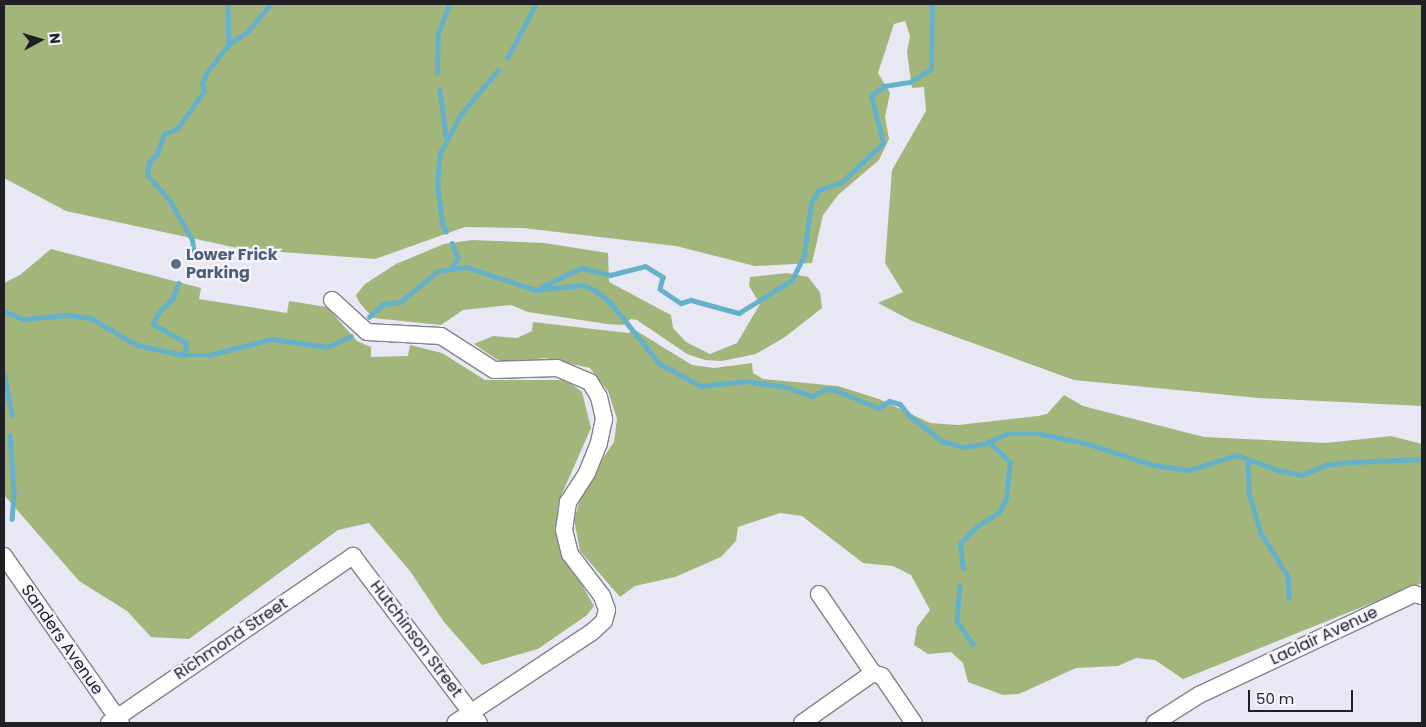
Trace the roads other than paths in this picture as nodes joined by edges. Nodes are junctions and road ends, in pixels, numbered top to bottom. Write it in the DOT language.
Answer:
graph roads {
  1 [pos="332,300"];
  2 [pos="4,556"];
  3 [pos="353,556"];
  4 [pos="819,594"];
  5 [pos="1418,595"];
  6 [pos="882,672"];
  7 [pos="475,717"];
  8 [pos="116,721"];
  9 [pos="455,723"];
  10 [pos="802,723"];
  11 [pos="914,723"];
  12 [pos="1155,723"];
  1 -- 7 [label="street"];
  2 -- 8 [label="street, Sanders Avenue"];
  3 -- 7 [label="street, Hutchinson Street"];
  3 -- 8 [label="street, Richmond Street"];
  4 -- 6 [label="street"];
  5 -- 12 [label="street, Laclair Avenue"];
  6 -- 10 [label="street"];
  6 -- 11 [label="street"];
  7 -- 9 [label="street"];
}
